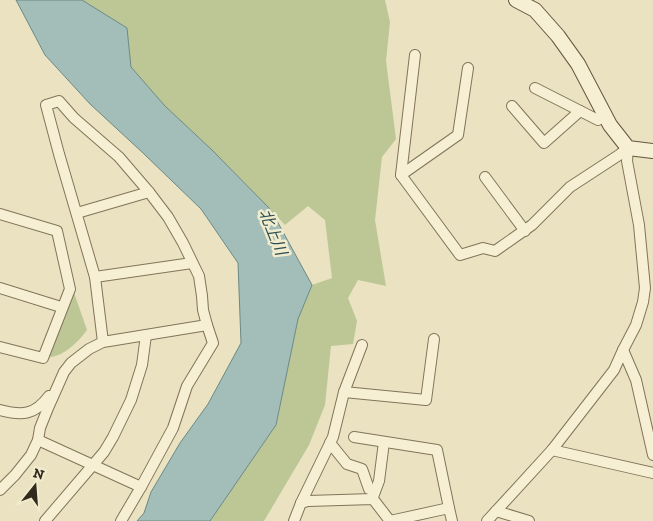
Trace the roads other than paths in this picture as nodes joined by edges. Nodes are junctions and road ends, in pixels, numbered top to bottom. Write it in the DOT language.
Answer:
graph roads {
  1 [pos="516,0"];
  2 [pos="415,54"];
  3 [pos="468,68"];
  4 [pos="536,88"];
  5 [pos="512,106"];
  6 [pos="580,110"];
  7 [pos="606,116"];
  8 [pos="628,148"];
  9 [pos="653,151"];
  10 [pos="400,175"];
  11 [pos="485,177"];
  12 [pos="148,192"];
  13 [pos="77,213"];
  14 [pos="0,214"];
  15 [pos="525,231"];
  16 [pos="192,263"];
  17 [pos="95,277"];
  18 [pos="0,288"];
  19 [pos="62,307"];
  20 [pos="207,325"];
  21 [pos="146,335"];
  22 [pos="434,339"];
  23 [pos="103,342"];
  24 [pos="362,345"];
  25 [pos="0,347"];
  26 [pos="623,350"];
  27 [pos="58,384"];
  28 [pos="344,392"];
  29 [pos="0,410"];
  30 [pos="354,437"];
  31 [pos="38,440"];
  32 [pos="384,442"];
  33 [pos="330,443"];
  34 [pos="552,450"];
  35 [pos="653,455"];
  36 [pos="92,465"];
  37 [pos="653,473"];
  38 [pos="4,481"];
  39 [pos="141,487"];
  40 [pos="0,490"];
  41 [pos="374,495"];
  42 [pos="300,503"];
  43 [pos="450,508"];
  44 [pos="496,511"];
  45 [pos="45,521"];
  46 [pos="121,521"];
  47 [pos="294,521"];
  48 [pos="390,521"];
  49 [pos="452,521"];
  50 [pos="487,521"];
  51 [pos="529,521"];
  1 -- 7 [label="street"];
  2 -- 10 [label="street"];
  3 -- 10 [label="street"];
  4 -- 6 [label="street"];
  5 -- 6 [label="street"];
  6 -- 7 [label="street"];
  7 -- 8 [label="street"];
  8 -- 9 [label="street"];
  8 -- 15 [label="street"];
  8 -- 26 [label="street"];
  10 -- 15 [label="street"];
  11 -- 15 [label="street"];
  12 -- 13 [label="street"];
  12 -- 13 [label="street"];
  12 -- 16 [label="street"];
  13 -- 17 [label="street"];
  14 -- 19 [label="street"];
  16 -- 17 [label="street"];
  16 -- 20 [label="street"];
  17 -- 23 [label="street"];
  18 -- 19 [label="street"];
  19 -- 25 [label="street"];
  20 -- 21 [label="street"];
  20 -- 39 [label="street"];
  21 -- 23 [label="street"];
  21 -- 36 [label="street"];
  22 -- 28 [label="street"];
  23 -- 27 [label="street"];
  24 -- 28 [label="street"];
  26 -- 34 [label="street"];
  26 -- 35 [label="street"];
  27 -- 29 [label="street"];
  27 -- 31 [label="street"];
  28 -- 33 [label="street"];
  30 -- 32 [label="street"];
  31 -- 36 [label="street"];
  31 -- 38 [label="street"];
  32 -- 41 [label="street"];
  32 -- 43 [label="street"];
  33 -- 41 [label="street"];
  33 -- 42 [label="street"];
  34 -- 37 [label="street"];
  34 -- 44 [label="street"];
  36 -- 39 [label="street"];
  36 -- 45 [label="street"];
  38 -- 40 [label="street"];
  39 -- 46 [label="street"];
  41 -- 42 [label="street"];
  41 -- 48 [label="street"];
  42 -- 47 [label="street"];
  43 -- 48 [label="street"];
  43 -- 49 [label="street"];
  44 -- 50 [label="street"];
  44 -- 51 [label="street"];
}
